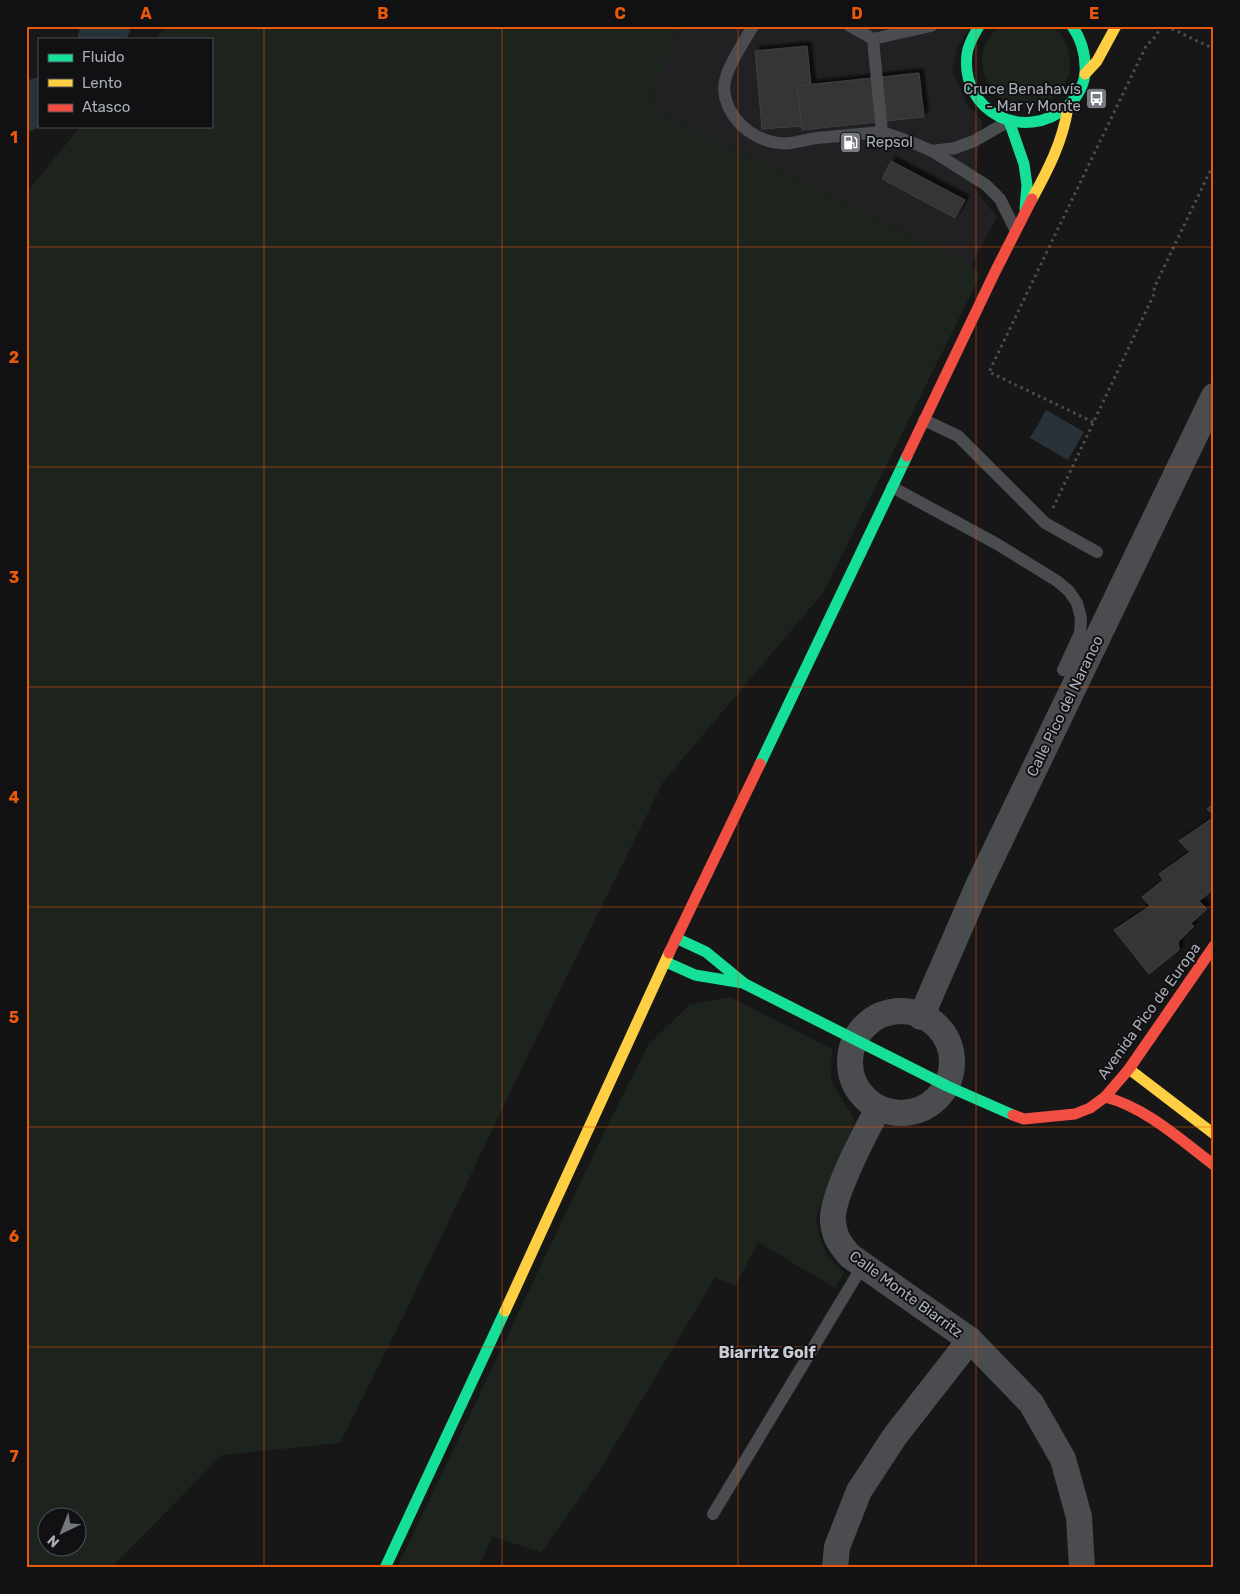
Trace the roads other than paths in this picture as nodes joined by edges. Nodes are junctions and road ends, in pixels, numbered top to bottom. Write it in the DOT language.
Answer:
graph roads {
  1 [pos="753,26"];
  2 [pos="850,26"];
  3 [pos="931,26"];
  4 [pos="979,26"];
  5 [pos="1072,26"];
  6 [pos="1116,26"];
  7 [pos="873,39"];
  8 [pos="1090,41"];
  9 [pos="1085,56"];
  10 [pos="1085,74"];
  11 [pos="1068,106"];
  12 [pos="1009,121"];
  13 [pos="882,132"];
  14 [pos="932,151"];
  15 [pos="1025,213"];
  16 [pos="1016,232"];
  17 [pos="1214,396"];
  18 [pos="924,420"];
  19 [pos="892,487"];
  20 [pos="1097,552"];
  21 [pos="1063,670"];
  22 [pos="676,938"];
  23 [pos="1214,946"];
  24 [pos="666,962"];
  25 [pos="744,984"];
  26 [pos="922,1017"];
  27 [pos="854,1040"];
  28 [pos="1129,1069"];
  29 [pos="947,1086"];
  30 [pos="1105,1097"];
  31 [pos="878,1109"];
  32 [pos="1214,1134"];
  33 [pos="1214,1165"];
  34 [pos="863,1265"];
  35 [pos="970,1340"];
  36 [pos="713,1514"];
  37 [pos="385,1568"];
  38 [pos="835,1568"];
  39 [pos="1082,1568"];
  1 -- 13 [label="lane"];
  2 -- 7 [label="lane"];
  3 -- 7 [label="lane"];
  4 -- 12 [label="main road"];
  5 -- 9 [label="main road"];
  6 -- 10 [label="main road"];
  7 -- 13 [label="lane"];
  8 -- 9 [label="main road"];
  9 -- 10 [label="main road"];
  10 -- 11 [label="main road"];
  11 -- 12 [label="main road"];
  11 -- 15 [label="main road"];
  12 -- 14 [label="lane"];
  12 -- 15 [label="main road"];
  13 -- 14 [label="lane"];
  14 -- 16 [label="lane"];
  15 -- 16 [label="main road"];
  16 -- 18 [label="main road"];
  17 -- 26 [label="street, Calle Pico del Naranco"];
  18 -- 19 [label="main road"];
  18 -- 20 [label="lane"];
  19 -- 21 [label="lane"];
  19 -- 22 [label="main road"];
  22 -- 24 [label="main road"];
  22 -- 25 [label="main road"];
  23 -- 28 [label="main road, Avenida Pico de Europa"];
  24 -- 25 [label="main road"];
  24 -- 37 [label="main road"];
  25 -- 27 [label="main road"];
  26 -- 27 [label="street"];
  26 -- 29 [label="street"];
  27 -- 29 [label="main road"];
  27 -- 31 [label="street"];
  28 -- 30 [label="main road, Avenida Pico de Europa"];
  28 -- 32 [label="main road"];
  29 -- 30 [label="main road, Avenida Pico de Europa"];
  29 -- 31 [label="street"];
  30 -- 33 [label="main road"];
  31 -- 34 [label="street, Calle Monte Biarritz"];
  34 -- 35 [label="street, Calle Monte Biarritz"];
  34 -- 36 [label="lane"];
  35 -- 38 [label="street, Calle Monte Biarritz"];
  35 -- 39 [label="street, Calle Monte Biarritz"];
}
